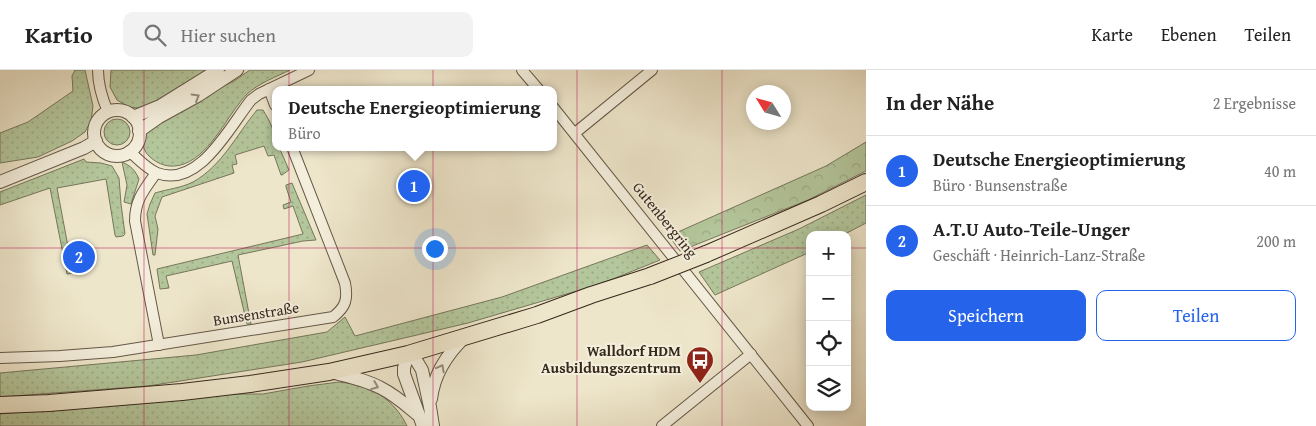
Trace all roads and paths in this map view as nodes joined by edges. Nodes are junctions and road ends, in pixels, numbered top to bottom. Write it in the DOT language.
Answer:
graph roads {
  1 [pos="98,70"];
  2 [pos="218,70"];
  3 [pos="238,70"];
  4 [pos="309,70"];
  5 [pos="522,70"];
  6 [pos="652,70"];
  7 [pos="275,86"];
  8 [pos="536,86"];
  9 [pos="272,88"];
  10 [pos="269,89"];
  11 [pos="272,97"];
  12 [pos="108,112"];
  13 [pos="557,112"];
  14 [pos="133,117"];
  15 [pos="139,131"];
  16 [pos="574,133"];
  17 [pos="96,141"];
  18 [pos="294,151"];
  19 [pos="129,152"];
  20 [pos="156,173"];
  21 [pos="0,182"];
  22 [pos="866,182"];
  23 [pos="465,336"];
  24 [pos="159,345"];
  25 [pos="408,354"];
  26 [pos="751,354"];
  27 [pos="0,358"];
  28 [pos="329,372"];
  29 [pos="0,405"];
  30 [pos="430,407"];
  31 [pos="421,421"];
  32 [pos="433,426"];
  33 [pos="662,426"];
  34 [pos="808,426"];
  1 -- 12 [label="street"];
  2 -- 14 [label="street"];
  15 -- 3 [label="street, one-way"];
  4 -- 7 [label="street"];
  5 -- 8 [label="street"];
  6 -- 16 [label="street"];
  9 -- 10 [label="street"];
  10 -- 11 [label="street"];
  10 -- 20 [label="street"];
  12 -- 14 [label="street"];
  12 -- 17 [label="street"];
  13 -- 16 [label="street, Gutenbergring"];
  14 -- 15 [label="street"];
  15 -- 19 [label="street"];
  16 -- 26 [label="street, Gutenbergring"];
  17 -- 19 [label="street"];
  17 -- 21 [label="street"];
  18 -- 24 [label="street, Bunsenstraße"];
  19 -- 20 [label="street"];
  20 -- 24 [label="street"];
  22 -- 23 [label="main road, bridge"];
  23 -- 25 [label="main road"];
  30 -- 23 [label="street, one-way"];
  24 -- 27 [label="street, Bunsenstraße"];
  25 -- 28 [label="main road"];
  25 -- 30 [label="street"];
  25 -- 31 [label="street"];
  26 -- 33 [label="street"];
  26 -- 34 [label="street, Gutenbergring"];
  28 -- 29 [label="main road"];
  28 -- 31 [label="street, one-way"];
  30 -- 32 [label="street"];
}
